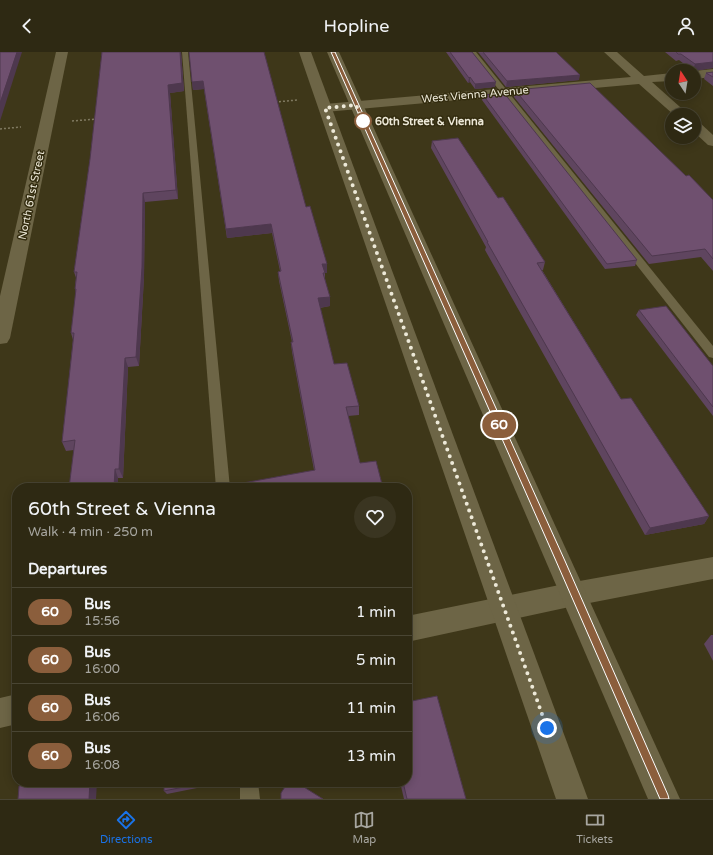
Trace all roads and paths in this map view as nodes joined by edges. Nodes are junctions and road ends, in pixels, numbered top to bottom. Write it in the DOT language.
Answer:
graph roads {
  1 [pos="62,52"];
  2 [pos="185,52"];
  3 [pos="305,52"];
  4 [pos="332,52"];
  5 [pos="472,52"];
  6 [pos="610,52"];
  7 [pos="713,73"];
  8 [pos="701,74"];
  9 [pos="665,77"];
  10 [pos="641,79"];
  11 [pos="503,92"];
  12 [pos="302,99"];
  13 [pos="273,102"];
  14 [pos="356,105"];
  15 [pos="325,108"];
  16 [pos="674,108"];
  17 [pos="101,118"];
  18 [pos="47,124"];
  19 [pos="0,129"];
  20 [pos="701,131"];
  21 [pos="713,142"];
  22 [pos="0,338"];
  23 [pos="713,354"];
  24 [pos="223,483"];
  25 [pos="713,568"];
  26 [pos="574,594"];
  27 [pos="502,608"];
  28 [pos="412,627"];
  29 [pos="12,710"];
  30 [pos="0,713"];
  31 [pos="249,787"];
  32 [pos="250,799"];
  33 [pos="572,799"];
  34 [pos="664,799"];
  1 -- 18 [label="main road, North 61st Street"];
  2 -- 24 [label="lane"];
  3 -- 15 [label="main road"];
  4 -- 14 [label="main road"];
  5 -- 11 [label="lane"];
  6 -- 10 [label="main road"];
  7 -- 8 [label="main road"];
  9 -- 10 [label="main road, West Vienna Avenue"];
  10 -- 11 [label="main road, West Vienna Avenue"];
  10 -- 16 [label="main road"];
  11 -- 14 [label="main road, West Vienna Avenue"];
  11 -- 23 [label="lane"];
  12 -- 13 [label="path"];
  14 -- 15 [label="main road, West Vienna Avenue"];
  14 -- 26 [label="main road"];
  15 -- 27 [label="main road"];
  17 -- 18 [label="path"];
  18 -- 19 [label="path"];
  18 -- 22 [label="main road, North 61st Street"];
  20 -- 21 [label="main road"];
  25 -- 26 [label="main road"];
  26 -- 27 [label="main road"];
  26 -- 34 [label="main road"];
  27 -- 28 [label="main road"];
  27 -- 33 [label="main road"];
  29 -- 30 [label="main road"];
  31 -- 32 [label="lane"];
}
